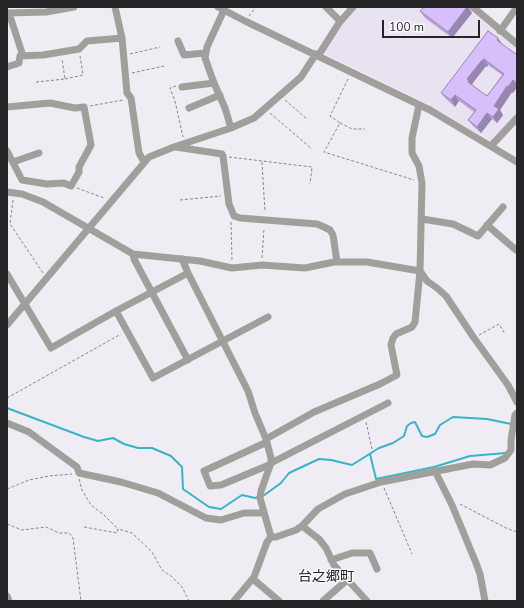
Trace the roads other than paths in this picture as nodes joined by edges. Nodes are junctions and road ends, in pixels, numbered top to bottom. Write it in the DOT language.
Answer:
graph roads {
  1 [pos="74,7"];
  2 [pos="114,7"];
  3 [pos="326,7"];
  4 [pos="353,7"];
  5 [pos="472,7"];
  6 [pos="517,7"];
  7 [pos="221,8"];
  8 [pos="8,13"];
  9 [pos="340,21"];
  10 [pos="500,31"];
  11 [pos="122,38"];
  12 [pos="178,41"];
  13 [pos="517,44"];
  14 [pos="205,53"];
  15 [pos="317,55"];
  16 [pos="23,56"];
  17 [pos="7,67"];
  18 [pos="214,83"];
  19 [pos="181,86"];
  20 [pos="220,95"];
  21 [pos="419,104"];
  22 [pos="7,107"];
  23 [pos="189,108"];
  24 [pos="517,118"];
  25 [pos="231,128"];
  26 [pos="491,146"];
  27 [pos="174,147"];
  28 [pos="7,151"];
  29 [pos="39,153"];
  30 [pos="13,162"];
  31 [pos="144,162"];
  32 [pos="517,162"];
  33 [pos="26,181"];
  34 [pos="10,192"];
  35 [pos="22,194"];
  36 [pos="502,208"];
  37 [pos="422,219"];
  38 [pos="487,225"];
  39 [pos="88,229"];
  40 [pos="516,250"];
  41 [pos="133,254"];
  42 [pos="182,259"];
  43 [pos="337,262"];
  44 [pos="420,271"];
  45 [pos="188,273"];
  46 [pos="7,274"];
  47 [pos="152,292"];
  48 [pos="24,304"];
  49 [pos="116,311"];
  50 [pos="268,317"];
  51 [pos="7,325"];
  52 [pos="223,342"];
  53 [pos="188,360"];
  54 [pos="517,402"];
  55 [pos="388,403"];
  56 [pos="517,413"];
  57 [pos="7,423"];
  58 [pos="266,441"];
  59 [pos="270,464"];
  60 [pos="435,471"];
  61 [pos="264,513"];
  62 [pos="302,526"];
  63 [pos="270,537"];
  64 [pos="331,560"];
  65 [pos="377,568"];
  66 [pos="252,578"];
  67 [pos="347,580"];
  68 [pos="7,596"];
  69 [pos="9,601"];
  70 [pos="234,601"];
  71 [pos="279,601"];
  72 [pos="323,601"];
  73 [pos="367,601"];
  74 [pos="485,601"];
  1 -- 8 [label="street"];
  2 -- 11 [label="street"];
  3 -- 9 [label="street"];
  4 -- 9 [label="street"];
  5 -- 10 [label="street"];
  6 -- 10 [label="street"];
  7 -- 14 [label="street"];
  7 -- 15 [label="street"];
  8 -- 16 [label="street"];
  9 -- 15 [label="street"];
  10 -- 13 [label="street"];
  11 -- 16 [label="street"];
  11 -- 31 [label="street"];
  12 -- 14 [label="street"];
  14 -- 18 [label="street"];
  15 -- 21 [label="street"];
  15 -- 25 [label="street"];
  16 -- 17 [label="street"];
  18 -- 19 [label="street"];
  18 -- 20 [label="street"];
  20 -- 23 [label="street"];
  20 -- 25 [label="street"];
  21 -- 26 [label="street"];
  21 -- 37 [label="street"];
  22 -- 33 [label="street"];
  24 -- 26 [label="street"];
  25 -- 27 [label="street"];
  26 -- 32 [label="street"];
  27 -- 31 [label="street"];
  27 -- 43 [label="street"];
  28 -- 30 [label="street"];
  29 -- 30 [label="street"];
  30 -- 33 [label="street"];
  31 -- 39 [label="street"];
  33 -- 35 [label="street"];
  34 -- 35 [label="street"];
  35 -- 39 [label="street"];
  36 -- 38 [label="street"];
  37 -- 38 [label="street"];
  37 -- 44 [label="street"];
  38 -- 40 [label="street"];
  39 -- 41 [label="street"];
  39 -- 48 [label="street"];
  41 -- 42 [label="street"];
  41 -- 47 [label="street"];
  42 -- 43 [label="street"];
  42 -- 45 [label="street"];
  43 -- 44 [label="street"];
  44 -- 54 [label="street"];
  44 -- 58 [label="street"];
  45 -- 47 [label="street"];
  45 -- 52 [label="street"];
  46 -- 48 [label="street"];
  47 -- 49 [label="street"];
  47 -- 53 [label="street"];
  48 -- 49 [label="street"];
  48 -- 51 [label="street"];
  49 -- 53 [label="street"];
  50 -- 52 [label="street"];
  52 -- 53 [label="street"];
  52 -- 58 [label="street"];
  55 -- 59 [label="street"];
  56 -- 60 [label="street"];
  57 -- 61 [label="street"];
  58 -- 59 [label="street"];
  58 -- 59 [label="street"];
  59 -- 61 [label="street"];
  60 -- 62 [label="street"];
  60 -- 74 [label="street"];
  61 -- 63 [label="street"];
  62 -- 63 [label="street"];
  62 -- 64 [label="street"];
  63 -- 66 [label="street"];
  64 -- 65 [label="street"];
  64 -- 67 [label="street"];
  66 -- 70 [label="street"];
  66 -- 71 [label="street"];
  67 -- 72 [label="street"];
  67 -- 73 [label="street"];
  68 -- 69 [label="street"];
}
